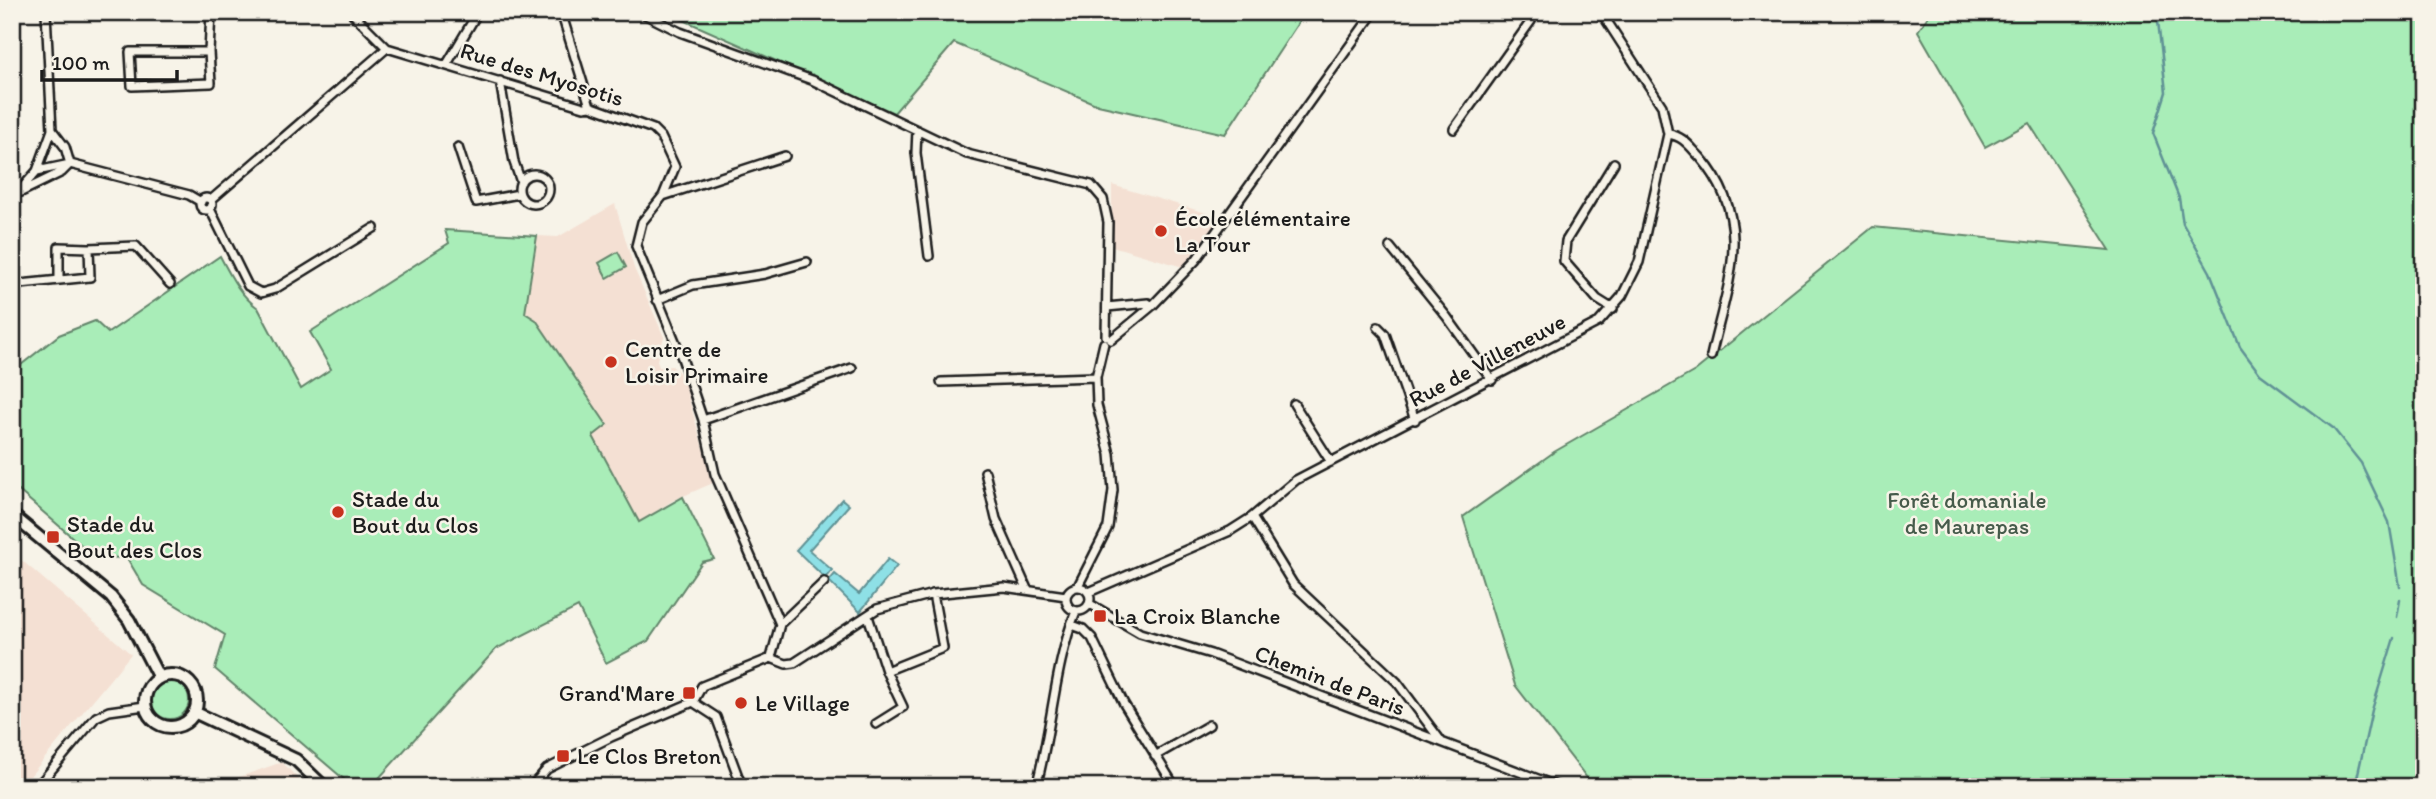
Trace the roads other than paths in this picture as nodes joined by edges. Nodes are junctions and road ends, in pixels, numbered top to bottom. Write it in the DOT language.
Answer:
graph roads {
  1 [pos="46,12"];
  2 [pos="211,12"];
  3 [pos="351,12"];
  4 [pos="478,12"];
  5 [pos="561,12"];
  6 [pos="640,12"];
  7 [pos="1374,12"];
  8 [pos="1532,12"];
  9 [pos="1601,12"];
  10 [pos="387,48"];
  11 [pos="209,52"];
  12 [pos="447,64"];
  13 [pos="500,81"];
  14 [pos="590,106"];
  15 [pos="1454,129"];
  16 [pos="52,130"];
  17 [pos="917,130"];
  18 [pos="1668,134"];
  19 [pos="458,147"];
  20 [pos="785,156"];
  21 [pos="1614,163"];
  22 [pos="70,164"];
  23 [pos="37,171"];
  24 [pos="49,177"];
  25 [pos="521,182"];
  26 [pos="519,194"];
  27 [pos="663,196"];
  28 [pos="15,197"];
  29 [pos="211,200"];
  30 [pos="201,202"];
  31 [pos="210,209"];
  32 [pos="373,228"];
  33 [pos="1390,247"];
  34 [pos="89,248"];
  35 [pos="929,256"];
  36 [pos="807,262"];
  37 [pos="12,277"];
  38 [pos="59,278"];
  39 [pos="20,284"];
  40 [pos="170,284"];
  41 [pos="12,293"];
  42 [pos="657,300"];
  43 [pos="1152,306"];
  44 [pos="1107,307"];
  45 [pos="1613,309"];
  46 [pos="1378,327"];
  47 [pos="1107,340"];
  48 [pos="1711,356"];
  49 [pos="852,368"];
  50 [pos="1096,377"];
  51 [pos="1492,380"];
  52 [pos="942,382"];
  53 [pos="1294,404"];
  54 [pos="703,420"];
  55 [pos="1415,420"];
  56 [pos="1331,462"];
  57 [pos="985,472"];
  58 [pos="12,515"];
  59 [pos="1252,517"];
  60 [pos="824,582"];
  61 [pos="1078,586"];
  62 [pos="1027,589"];
  63 [pos="1089,592"];
  64 [pos="933,594"];
  65 [pos="1066,596"];
  66 [pos="1090,604"];
  67 [pos="1076,611"];
  68 [pos="868,616"];
  69 [pos="780,624"];
  70 [pos="1072,625"];
  71 [pos="771,658"];
  72 [pos="886,671"];
  73 [pos="159,678"];
  74 [pos="693,702"];
  75 [pos="145,706"];
  76 [pos="194,712"];
  77 [pos="876,724"];
  78 [pos="1209,725"];
  79 [pos="1441,741"];
  80 [pos="1155,756"];
  81 [pos="1554,786"];
  82 [pos="37,787"];
  83 [pos="324,787"];
  84 [pos="531,787"];
  85 [pos="742,787"];
  86 [pos="1036,787"];
  87 [pos="1175,787"];
  1 -- 16 [label="street"];
  2 -- 11 [label="street"];
  3 -- 10 [label="street"];
  4 -- 12 [label="street"];
  5 -- 14 [label="street"];
  6 -- 17 [label="street"];
  7 -- 43 [label="street"];
  8 -- 15 [label="street"];
  9 -- 18 [label="street, Rue de Villeneuve"];
  10 -- 12 [label="street, Rue des Myosotis"];
  10 -- 29 [label="street"];
  11 -- 11 [label="street"];
  12 -- 13 [label="street, Rue des Myosotis"];
  13 -- 14 [label="street, Rue des Myosotis"];
  13 -- 25 [label="street"];
  14 -- 27 [label="street, Rue des Myosotis"];
  16 -- 22 [label="street"];
  16 -- 23 [label="street"];
  17 -- 35 [label="street"];
  17 -- 44 [label="street"];
  18 -- 45 [label="street, Rue de Villeneuve"];
  18 -- 48 [label="street"];
  19 -- 26 [label="street"];
  20 -- 27 [label="street"];
  21 -- 45 [label="street"];
  22 -- 23 [label="street"];
  22 -- 24 [label="street"];
  22 -- 30 [label="street"];
  23 -- 24 [label="street"];
  23 -- 28 [label="street"];
  24 -- 28 [label="street"];
  25 -- 26 [label="street"];
  25 -- 26 [label="street"];
  27 -- 42 [label="street"];
  29 -- 30 [label="street"];
  29 -- 31 [label="street"];
  30 -- 31 [label="street"];
  31 -- 32 [label="street"];
  33 -- 51 [label="street"];
  34 -- 38 [label="street"];
  34 -- 38 [label="street"];
  34 -- 40 [label="street"];
  36 -- 42 [label="street"];
  37 -- 39 [label="street"];
  38 -- 39 [label="street"];
  39 -- 41 [label="street"];
  42 -- 54 [label="street"];
  43 -- 44 [label="street"];
  43 -- 47 [label="street"];
  44 -- 47 [label="street"];
  45 -- 51 [label="street, Rue de Villeneuve"];
  46 -- 55 [label="street"];
  47 -- 50 [label="street"];
  49 -- 54 [label="street"];
  50 -- 52 [label="street"];
  50 -- 61 [label="street"];
  51 -- 55 [label="street, Rue de Villeneuve"];
  53 -- 56 [label="street"];
  54 -- 69 [label="street"];
  55 -- 56 [label="street, Rue de Villeneuve"];
  56 -- 59 [label="street, Rue de Villeneuve"];
  57 -- 62 [label="street"];
  58 -- 73 [label="street"];
  59 -- 63 [label="street, Rue de Villeneuve"];
  59 -- 79 [label="street"];
  60 -- 69 [label="street"];
  61 -- 63 [label="street"];
  61 -- 65 [label="street"];
  62 -- 64 [label="street"];
  62 -- 65 [label="street"];
  63 -- 66 [label="street"];
  64 -- 68 [label="street"];
  64 -- 72 [label="street"];
  65 -- 67 [label="street"];
  66 -- 67 [label="street"];
  66 -- 79 [label="street, Chemin de Paris"];
  67 -- 70 [label="street"];
  68 -- 71 [label="street"];
  68 -- 72 [label="street"];
  69 -- 71 [label="street"];
  70 -- 80 [label="street"];
  70 -- 86 [label="street"];
  71 -- 74 [label="street"];
  72 -- 77 [label="street"];
  73 -- 75 [label="street"];
  73 -- 76 [label="street"];
  74 -- 84 [label="street"];
  74 -- 85 [label="street"];
  75 -- 76 [label="street"];
  75 -- 82 [label="street"];
  76 -- 83 [label="street"];
  78 -- 80 [label="street"];
  79 -- 81 [label="street, Chemin de Paris"];
  80 -- 87 [label="street"];
}
